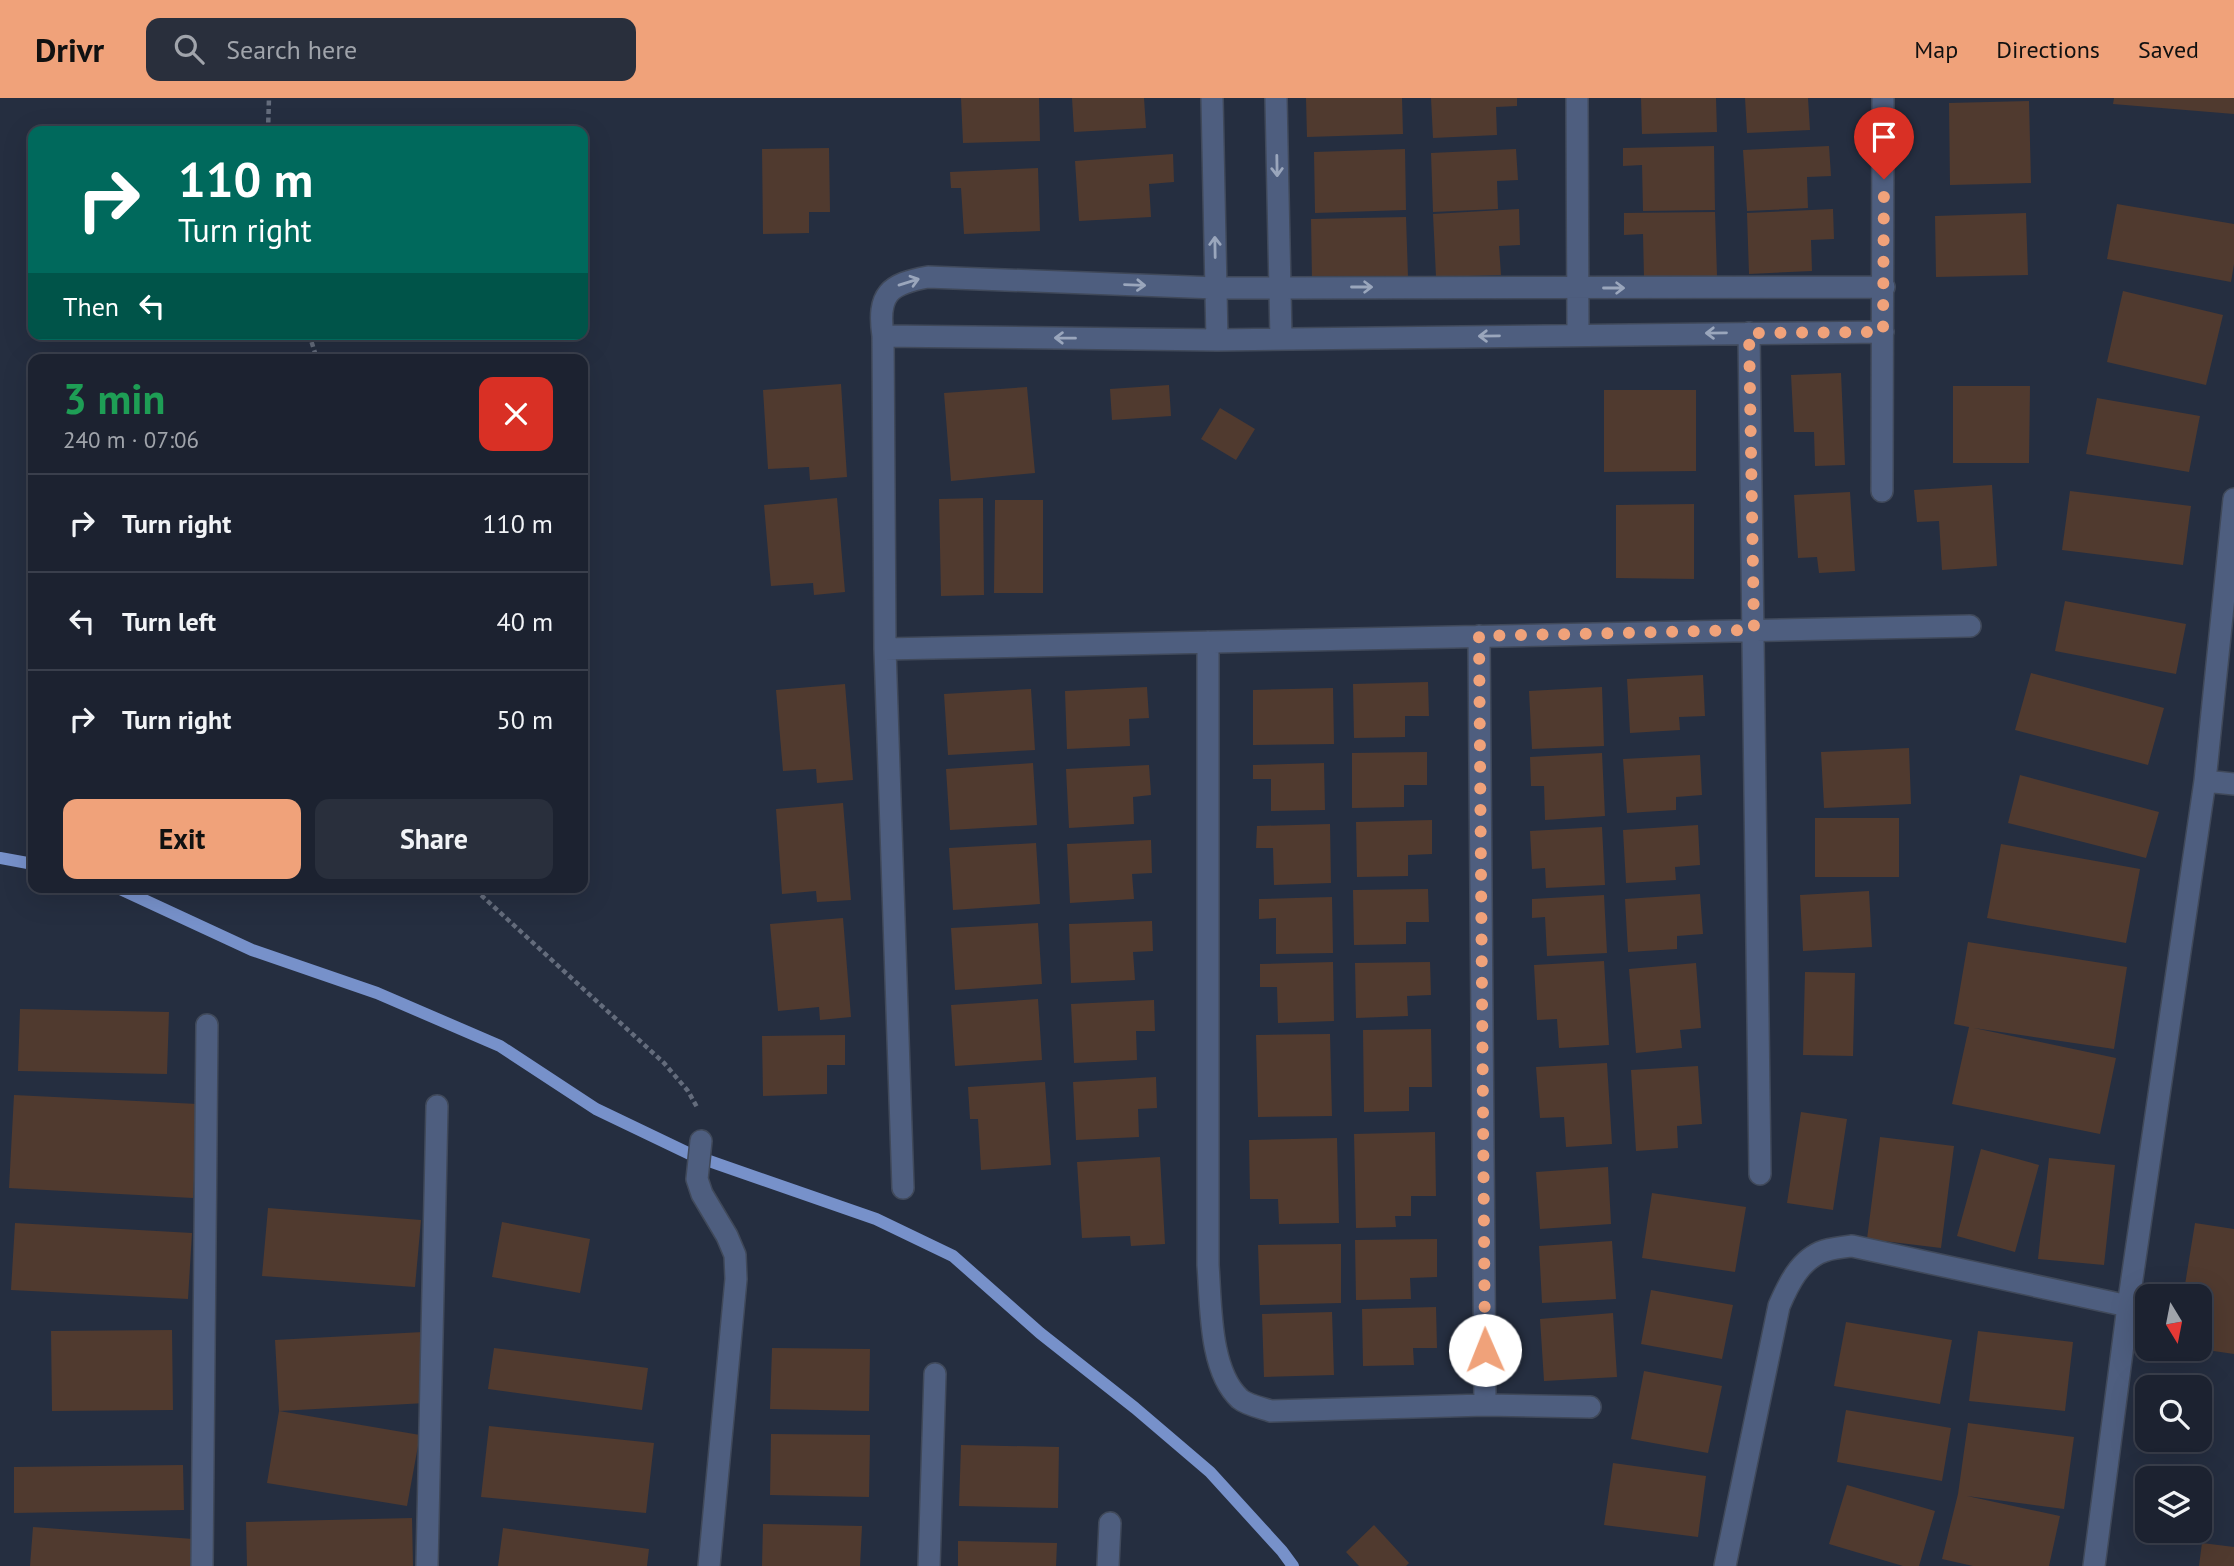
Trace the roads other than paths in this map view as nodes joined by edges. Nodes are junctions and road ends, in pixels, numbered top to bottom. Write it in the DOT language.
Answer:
graph roads {
  1 [pos="1212,98"];
  2 [pos="1276,98"];
  3 [pos="1577,98"];
  4 [pos="1883,98"];
  5 [pos="1280,287"];
  6 [pos="1884,287"];
  7 [pos="1216,288"];
  8 [pos="1579,288"];
  9 [pos="1883,332"];
  10 [pos="1749,333"];
  11 [pos="883,335"];
  12 [pos="1578,335"];
  13 [pos="1281,339"];
  14 [pos="1217,340"];
  15 [pos="1882,491"];
  16 [pos="2234,499"];
  17 [pos="1970,626"];
  18 [pos="1754,630"];
  19 [pos="1479,636"];
  20 [pos="1208,642"];
  21 [pos="885,649"];
  22 [pos="2206,780"];
  23 [pos="2234,784"];
  24 [pos="207,1025"];
  25 [pos="437,1106"];
  26 [pos="701,1141"];
  27 [pos="1760,1174"];
  28 [pos="903,1188"];
  29 [pos="2128,1306"];
  30 [pos="935,1374"];
  31 [pos="1485,1405"];
  32 [pos="1590,1407"];
  33 [pos="1110,1523"];
  34 [pos="202,1566"];
  35 [pos="426,1566"];
  36 [pos="709,1566"];
  37 [pos="929,1566"];
  38 [pos="1108,1566"];
  39 [pos="1725,1566"];
  40 [pos="2094,1566"];
  7 -- 1 [label="street, one-way"];
  2 -- 5 [label="street, one-way"];
  3 -- 8 [label="street"];
  4 -- 6 [label="street"];
  5 -- 7 [label="street"];
  5 -- 8 [label="street, one-way"];
  5 -- 13 [label="street"];
  8 -- 6 [label="street, one-way"];
  6 -- 9 [label="street"];
  11 -- 7 [label="street, one-way"];
  7 -- 14 [label="street"];
  8 -- 12 [label="street"];
  9 -- 10 [label="street"];
  9 -- 15 [label="street"];
  10 -- 12 [label="street, one-way"];
  10 -- 18 [label="street"];
  14 -- 11 [label="street, one-way"];
  11 -- 21 [label="street"];
  12 -- 13 [label="street, one-way"];
  13 -- 14 [label="street"];
  16 -- 22 [label="street"];
  17 -- 18 [label="street"];
  18 -- 19 [label="street"];
  18 -- 27 [label="street"];
  19 -- 20 [label="street"];
  19 -- 31 [label="street"];
  20 -- 21 [label="street"];
  20 -- 31 [label="street"];
  21 -- 28 [label="street"];
  22 -- 23 [label="street"];
  22 -- 29 [label="street"];
  24 -- 34 [label="street"];
  25 -- 35 [label="street"];
  26 -- 36 [label="street"];
  29 -- 39 [label="street"];
  29 -- 40 [label="street"];
  30 -- 37 [label="street"];
  31 -- 32 [label="street"];
  33 -- 38 [label="street"];
}
